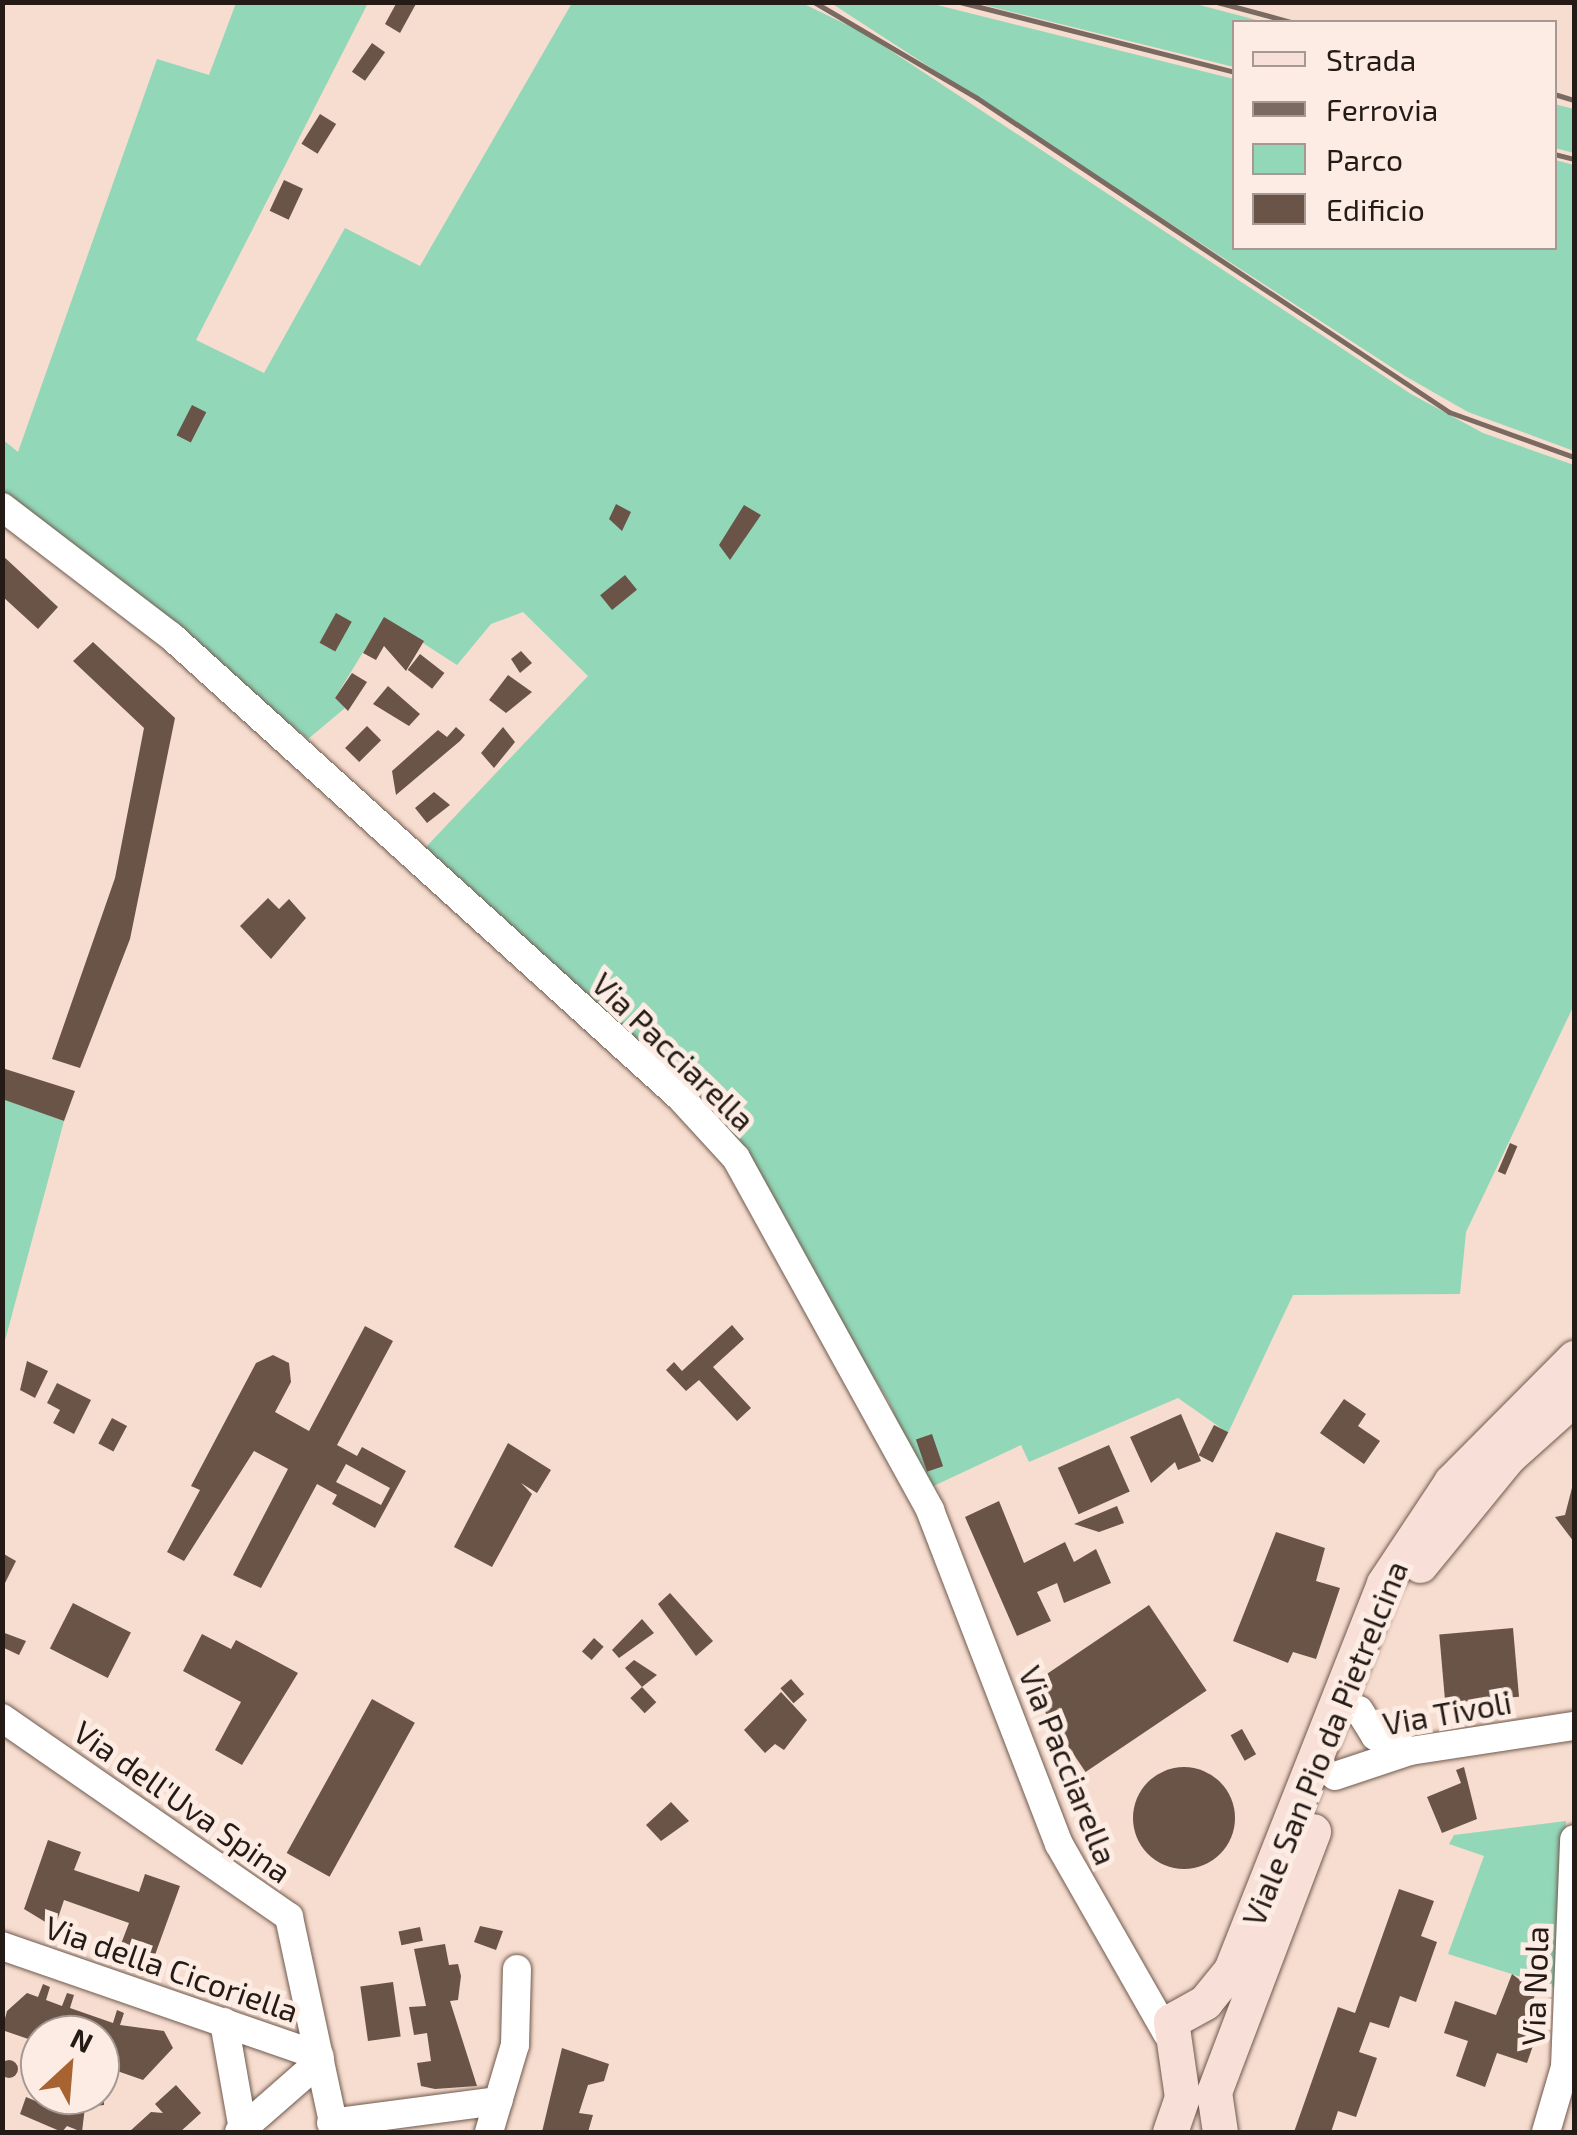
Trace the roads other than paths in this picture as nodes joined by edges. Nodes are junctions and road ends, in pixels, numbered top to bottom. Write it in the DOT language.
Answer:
graph roads {
  1 [pos="2,507"];
  2 [pos="1574,1358"];
  3 [pos="1574,1398"];
  4 [pos="1359,1710"];
  5 [pos="2,1718"];
  6 [pos="1574,1726"];
  7 [pos="1410,1751"];
  8 [pos="1334,1776"];
  9 [pos="1574,1839"];
  10 [pos="1573,1938"];
  11 [pos="2,1946"];
  12 [pos="517,1969"];
  13 [pos="1186,2015"];
  14 [pos="224,2022"];
  15 [pos="1236,2031"];
  16 [pos="319,2058"];
  17 [pos="1570,2067"];
  18 [pos="499,2101"];
  19 [pos="333,2128"];
  20 [pos="241,2131"];
  21 [pos="489,2132"];
  22 [pos="1170,2132"];
  23 [pos="1220,2132"];
  24 [pos="1546,2132"];
  1 -- 13 [label="street, Via Pacciarella"];
  2 -- 13 [label="main road, Viale San Pio da Pietrelcina"];
  3 -- 4 [label="main road, Viale San Pio da Pietrelcina"];
  4 -- 7 [label="street"];
  4 -- 8 [label="main road, Viale San Pio da Pietrelcina"];
  5 -- 16 [label="street, Via dell'Uva Spina"];
  6 -- 7 [label="street, Via Tivoli"];
  7 -- 8 [label="street, Via Tivoli"];
  8 -- 15 [label="main road, Viale San Pio da Pietrelcina"];
  9 -- 10 [label="street, Via Nola"];
  10 -- 17 [label="street, Via Nola"];
  11 -- 14 [label="street, Via della Cicoriella"];
  12 -- 18 [label="street"];
  13 -- 15 [label="main road"];
  13 -- 22 [label="main road"];
  14 -- 16 [label="street, Via della Cicoriella"];
  14 -- 20 [label="street"];
  15 -- 23 [label="main road, Viale San Pio da Pietrelcina"];
  16 -- 19 [label="street, Via dell'Uva Spina"];
  16 -- 20 [label="street"];
  17 -- 24 [label="street, Via Nola"];
  18 -- 19 [label="street"];
  18 -- 21 [label="street"];
}
